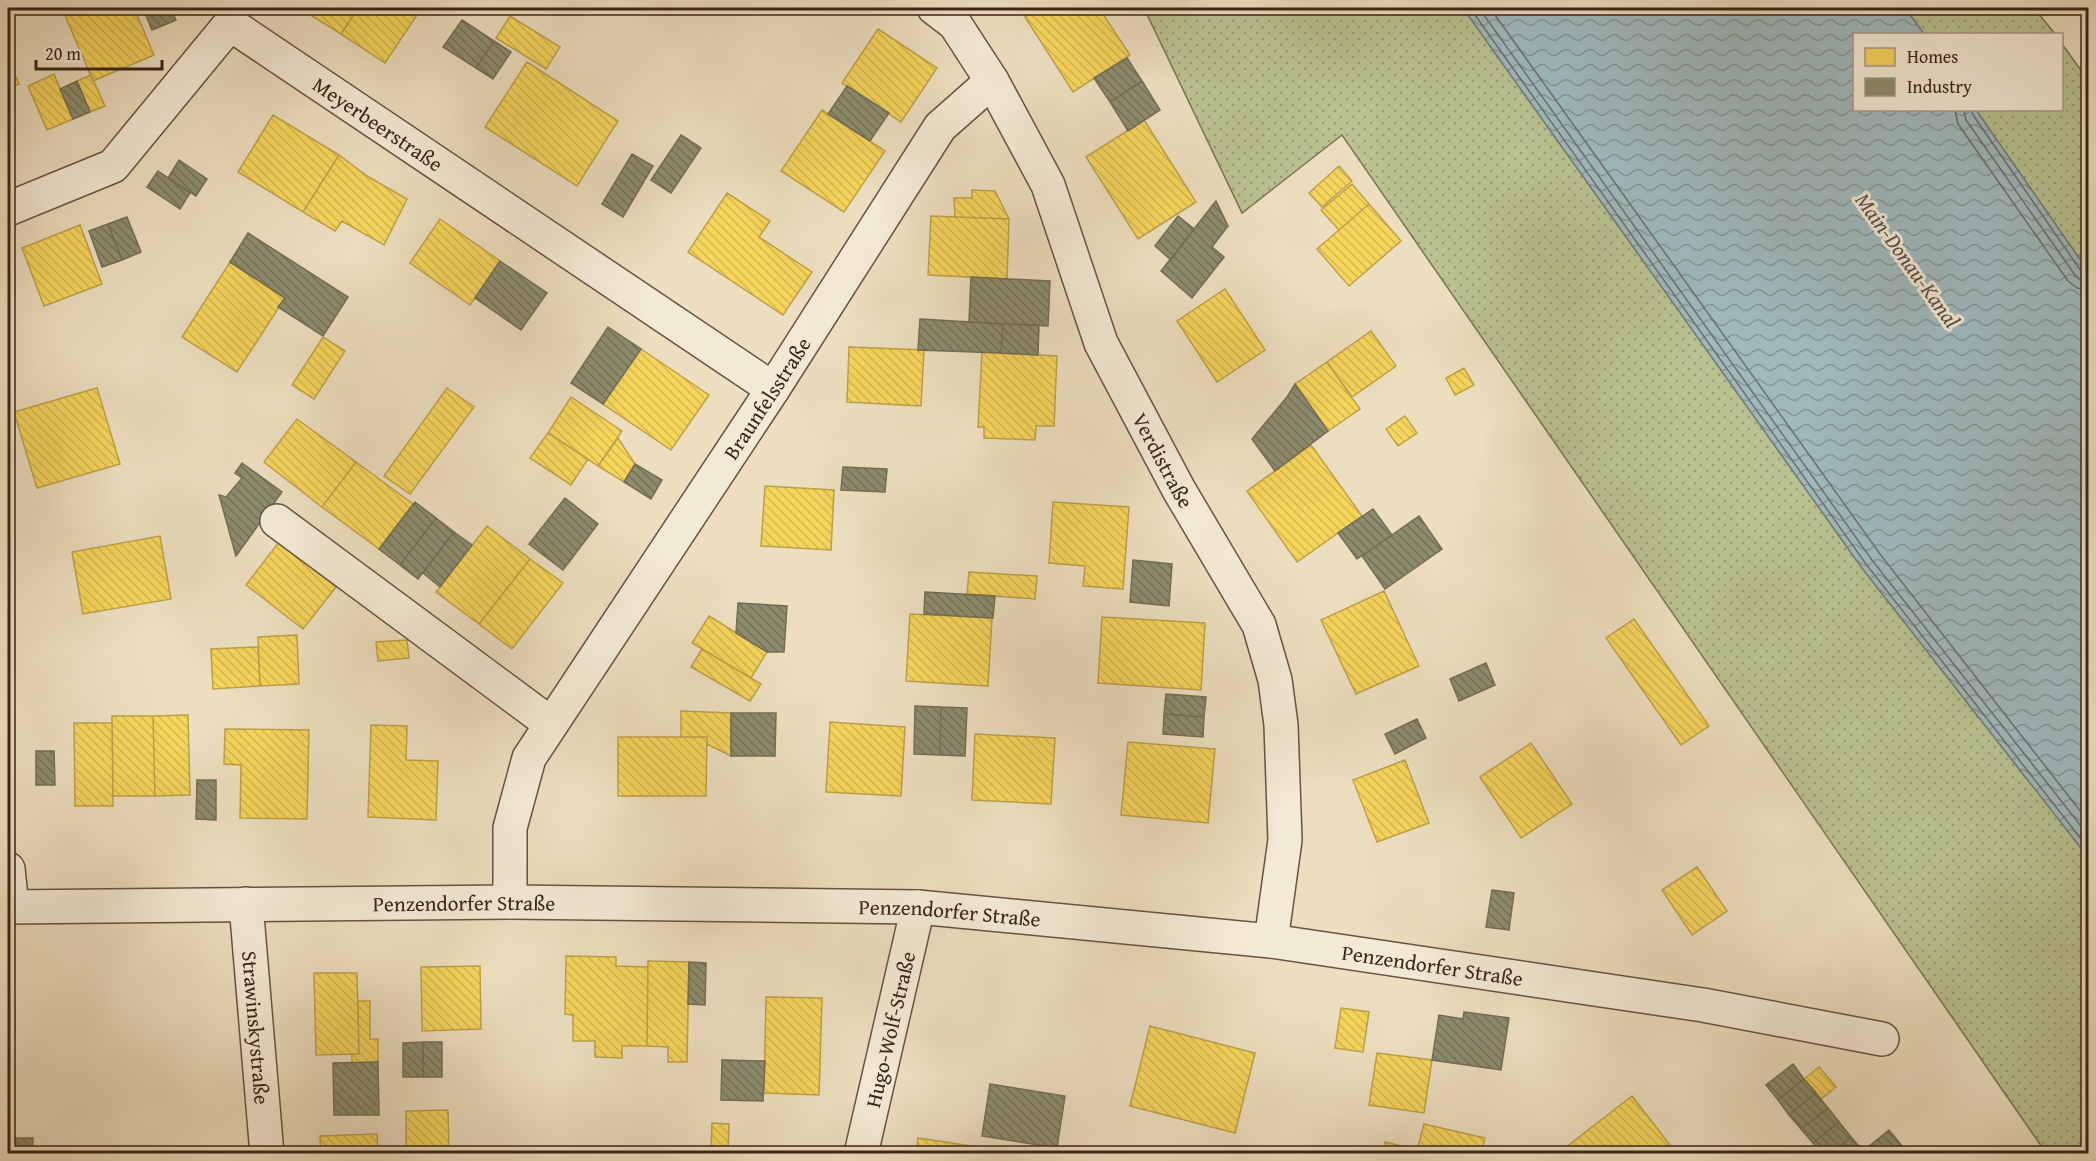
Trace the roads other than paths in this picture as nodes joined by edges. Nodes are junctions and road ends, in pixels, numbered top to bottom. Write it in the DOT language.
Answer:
graph roads {
  1 [pos="934,8"];
  2 [pos="992,81"];
  3 [pos="8,209"];
  4 [pos="772,389"];
  5 [pos="277,521"];
  6 [pos="551,724"];
  7 [pos="8,869"];
  8 [pos="510,902"];
  9 [pos="246,904"];
  10 [pos="10,907"];
  11 [pos="918,907"];
  12 [pos="1271,941"];
  13 [pos="1882,1039"];
  14 [pos="267,1154"];
  15 [pos="861,1154"];
  1 -- 2 [label="street, Verdistraße"];
  2 -- 4 [label="street, Braunfelsstraße"];
  2 -- 12 [label="street, Verdistraße"];
  3 -- 4 [label="street, Meyerbeerstraße"];
  4 -- 6 [label="street, Braunfelsstraße"];
  5 -- 6 [label="street"];
  6 -- 8 [label="street, Braunfelsstraße"];
  7 -- 10 [label="street"];
  8 -- 9 [label="street, Penzendorfer Straße"];
  8 -- 11 [label="street, Penzendorfer Straße"];
  9 -- 10 [label="street, Penzendorfer Straße"];
  9 -- 14 [label="street, Strawinskystraße"];
  11 -- 12 [label="street, Penzendorfer Straße"];
  11 -- 15 [label="street, Hugo-Wolf-Straße"];
  12 -- 13 [label="street, Penzendorfer Straße"];
}
